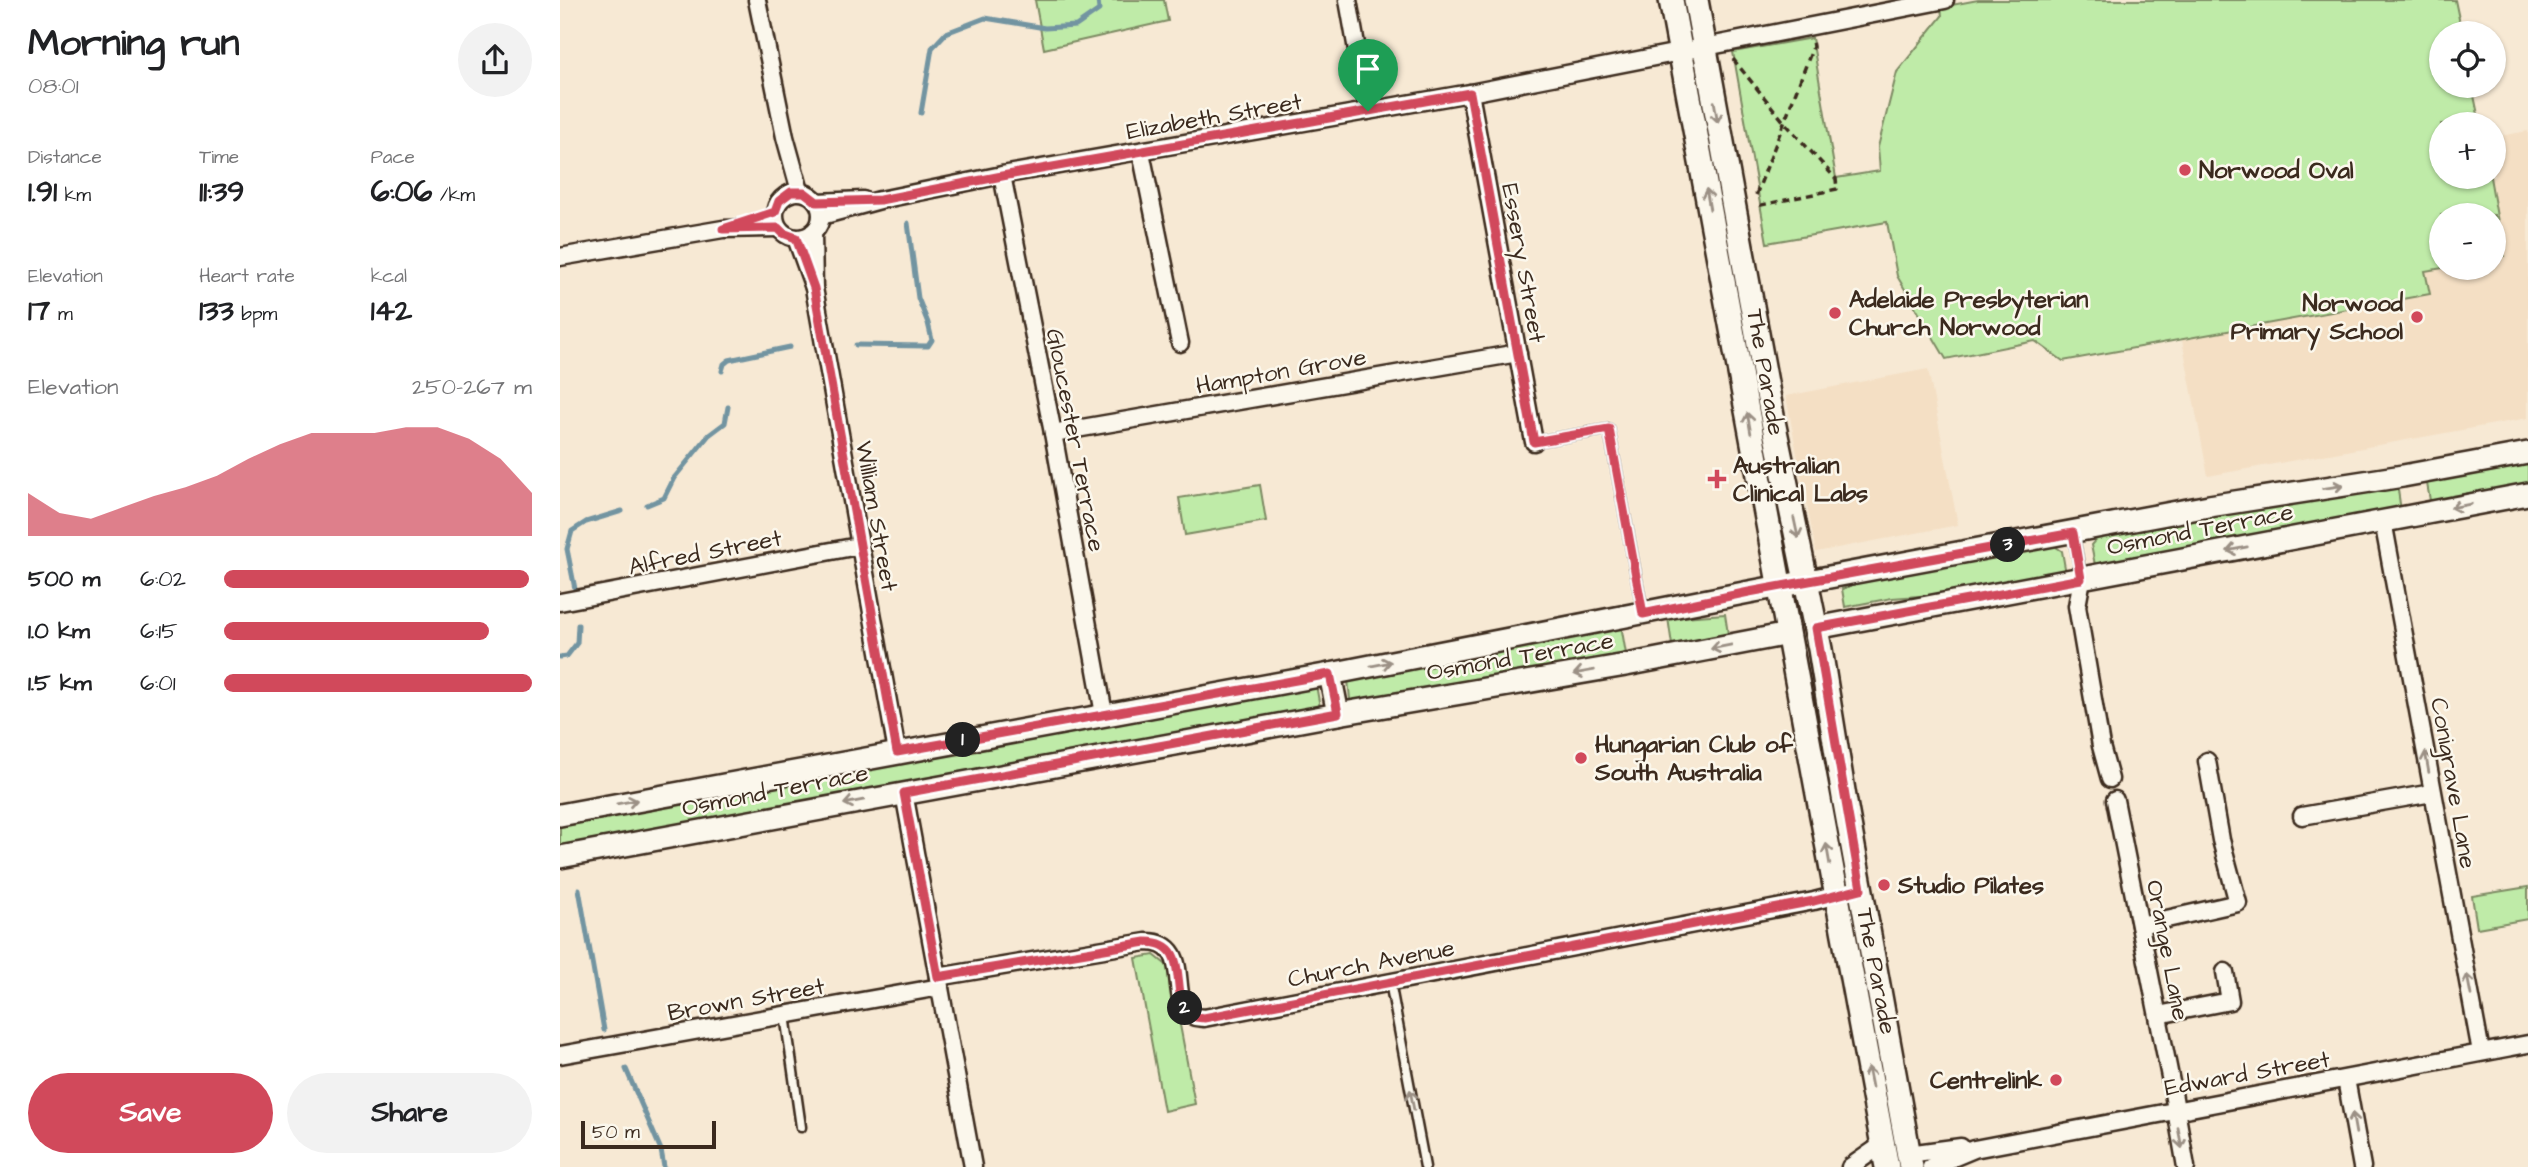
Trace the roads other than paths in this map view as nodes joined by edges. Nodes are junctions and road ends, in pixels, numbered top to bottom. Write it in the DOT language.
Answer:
graph roads {
  1 [pos="757,0"];
  2 [pos="1348,0"];
  3 [pos="1671,0"];
  4 [pos="1696,0"];
  5 [pos="1938,1"];
  6 [pos="1705,45"];
  7 [pos="1681,51"];
  8 [pos="1470,93"];
  9 [pos="1368,111"];
  10 [pos="1141,152"];
  11 [pos="1002,176"];
  12 [pos="793,193"];
  13 [pos="819,209"];
  14 [pos="776,220"];
  15 [pos="813,232"];
  16 [pos="796,238"];
  17 [pos="560,257"];
  18 [pos="814,288"];
  19 [pos="1752,308"];
  20 [pos="1729,312"];
  21 [pos="1180,343"];
  22 [pos="1518,353"];
  23 [pos="1053,433"];
  24 [pos="1534,442"];
  25 [pos="2528,453"];
  26 [pos="2528,494"];
  27 [pos="2383,521"];
  28 [pos="2073,533"];
  29 [pos="859,546"];
  30 [pos="2081,579"];
  31 [pos="1807,582"];
  32 [pos="1779,587"];
  33 [pos="560,602"];
  34 [pos="1643,614"];
  35 [pos="1816,628"];
  36 [pos="1788,634"];
  37 [pos="1330,674"];
  38 [pos="1338,713"];
  39 [pos="1104,714"];
  40 [pos="897,752"];
  41 [pos="2207,761"];
  42 [pos="2110,779"];
  43 [pos="904,793"];
  44 [pos="2432,793"];
  45 [pos="2115,800"];
  46 [pos="560,815"];
  47 [pos="2302,816"];
  48 [pos="560,857"];
  49 [pos="1861,889"];
  50 [pos="1835,895"];
  51 [pos="2140,925"];
  52 [pos="2225,972"];
  53 [pos="939,982"];
  54 [pos="1390,982"];
  55 [pos="785,1015"];
  56 [pos="2158,1015"];
  57 [pos="2528,1044"];
  58 [pos="2481,1052"];
  59 [pos="560,1055"];
  60 [pos="2346,1079"];
  61 [pos="2175,1109"];
  62 [pos="801,1127"];
  63 [pos="1883,1144"];
  64 [pos="1974,1149"];
  65 [pos="1910,1160"];
  66 [pos="974,1167"];
  67 [pos="1425,1167"];
  68 [pos="1850,1167"];
  69 [pos="1887,1167"];
  70 [pos="1931,1167"];
  71 [pos="2186,1167"];
  72 [pos="2362,1167"];
  1 -- 12 [label="street"];
  2 -- 9 [label="street"];
  3 -- 7 [label="main road, The Parade"];
  4 -- 6 [label="main road, The Parade"];
  5 -- 6 [label="street, Elizabeth Street"];
  6 -- 7 [label="street, Elizabeth Street"];
  6 -- 19 [label="main road, The Parade, one-way"];
  7 -- 8 [label="street, Elizabeth Street"];
  20 -- 7 [label="main road, The Parade, one-way"];
  8 -- 9 [label="street, Elizabeth Street"];
  8 -- 22 [label="street, Essery Street"];
  9 -- 10 [label="street, Elizabeth Street"];
  10 -- 11 [label="street, Elizabeth Street"];
  10 -- 21 [label="street"];
  11 -- 13 [label="street, Elizabeth Street"];
  11 -- 23 [label="street, Gloucester Terrace"];
  12 -- 13 [label="street"];
  12 -- 14 [label="street"];
  13 -- 15 [label="street"];
  14 -- 16 [label="street"];
  14 -- 17 [label="street"];
  15 -- 16 [label="street"];
  15 -- 18 [label="street, William Street"];
  16 -- 18 [label="street, William Street"];
  18 -- 29 [label="street, William Street"];
  19 -- 20 [label="main road"];
  19 -- 31 [label="main road, The Parade, one-way"];
  32 -- 20 [label="main road, The Parade, one-way"];
  22 -- 23 [label="street, Hampton Grove"];
  22 -- 24 [label="street, Essery Street"];
  23 -- 39 [label="street, Gloucester Terrace"];
  24 -- 34 [label="lane"];
  28 -- 25 [label="street, Osmond Terrace, one-way"];
  26 -- 27 [label="street, Osmond Terrace, one-way"];
  27 -- 30 [label="street, Osmond Terrace, one-way"];
  44 -- 27 [label="street, Conigrave Lane, one-way"];
  28 -- 30 [label="lane"];
  28 -- 31 [label="street, Osmond Terrace"];
  29 -- 33 [label="street, Alfred Street"];
  29 -- 40 [label="street, William Street"];
  30 -- 35 [label="street, Osmond Terrace"];
  30 -- 42 [label="street"];
  31 -- 32 [label="street, Osmond Terrace"];
  31 -- 35 [label="main road, The Parade"];
  32 -- 34 [label="street, Osmond Terrace"];
  32 -- 36 [label="main road, The Parade"];
  37 -- 34 [label="street, Osmond Terrace, one-way"];
  35 -- 36 [label="main road, Osmond Terrace"];
  35 -- 49 [label="main road, The Parade"];
  36 -- 38 [label="street, Osmond Terrace, one-way"];
  50 -- 36 [label="main road, The Parade, one-way"];
  37 -- 38 [label="street"];
  37 -- 39 [label="street, Osmond Terrace"];
  38 -- 43 [label="street, Osmond Terrace"];
  39 -- 40 [label="street, Osmond Terrace"];
  46 -- 40 [label="street, Osmond Terrace, one-way"];
  41 -- 51 [label="street"];
  43 -- 48 [label="street, Osmond Terrace, one-way"];
  43 -- 53 [label="street"];
  44 -- 47 [label="street"];
  58 -- 44 [label="street, Conigrave Lane, one-way"];
  45 -- 51 [label="street, Orange Lane"];
  49 -- 50 [label="street, Church Avenue"];
  49 -- 65 [label="main road, The Parade"];
  50 -- 54 [label="street, Church Avenue"];
  63 -- 50 [label="main road, The Parade, one-way"];
  51 -- 56 [label="street, Orange Lane"];
  52 -- 56 [label="street"];
  53 -- 54 [label="street, Church Avenue"];
  53 -- 55 [label="street, Brown Street"];
  53 -- 66 [label="street"];
  67 -- 54 [label="lane, one-way"];
  55 -- 59 [label="street, Brown Street"];
  55 -- 62 [label="lane"];
  56 -- 61 [label="street, Orange Lane"];
  57 -- 58 [label="street, Edward Street"];
  58 -- 60 [label="street, Edward Street"];
  60 -- 61 [label="street, Edward Street"];
  72 -- 60 [label="street, one-way"];
  61 -- 64 [label="street, Edward Street"];
  61 -- 71 [label="street, Orange Lane, one-way"];
  63 -- 68 [label="street"];
  63 -- 69 [label="main road, The Parade"];
  64 -- 65 [label="street, Edward Street"];
  64 -- 70 [label="street, Edward Street"];
  65 -- 69 [label="main road"];
}
